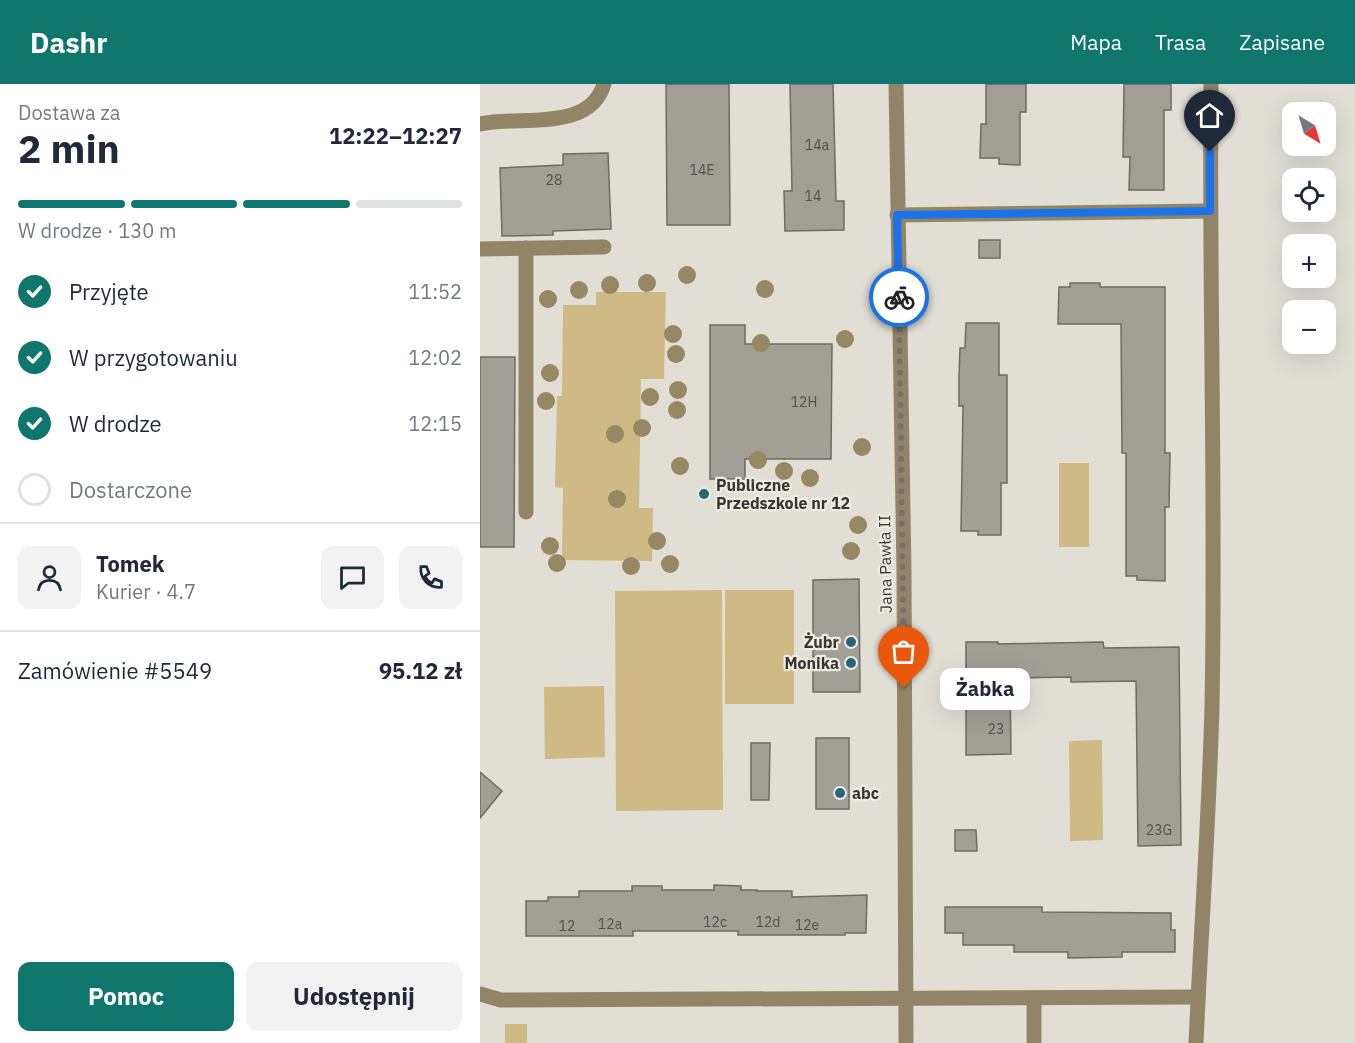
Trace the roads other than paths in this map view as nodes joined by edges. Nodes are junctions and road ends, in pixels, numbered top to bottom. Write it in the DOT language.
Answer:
graph roads {
  1 [pos="604,84"];
  2 [pos="896,84"];
  3 [pos="1211,84"];
  4 [pos="480,124"];
  5 [pos="1210,211"];
  6 [pos="897,215"];
  7 [pos="604,247"];
  8 [pos="526,248"];
  9 [pos="480,249"];
  10 [pos="526,512"];
  11 [pos="480,994"];
  12 [pos="905,997"];
  13 [pos="1198,997"];
  14 [pos="1034,998"];
  15 [pos="906,1043"];
  16 [pos="1034,1043"];
  17 [pos="1196,1043"];
  1 -- 4 [label="street"];
  2 -- 6 [label="street, Jana Pawła II"];
  3 -- 5 [label="street"];
  5 -- 6 [label="street"];
  5 -- 13 [label="street"];
  6 -- 12 [label="street, Jana Pawła II"];
  7 -- 8 [label="street"];
  8 -- 9 [label="street"];
  8 -- 10 [label="street"];
  11 -- 12 [label="street"];
  12 -- 14 [label="street"];
  12 -- 15 [label="street, Jana Pawła II"];
  13 -- 14 [label="street"];
  13 -- 17 [label="street"];
  14 -- 16 [label="street"];
}
